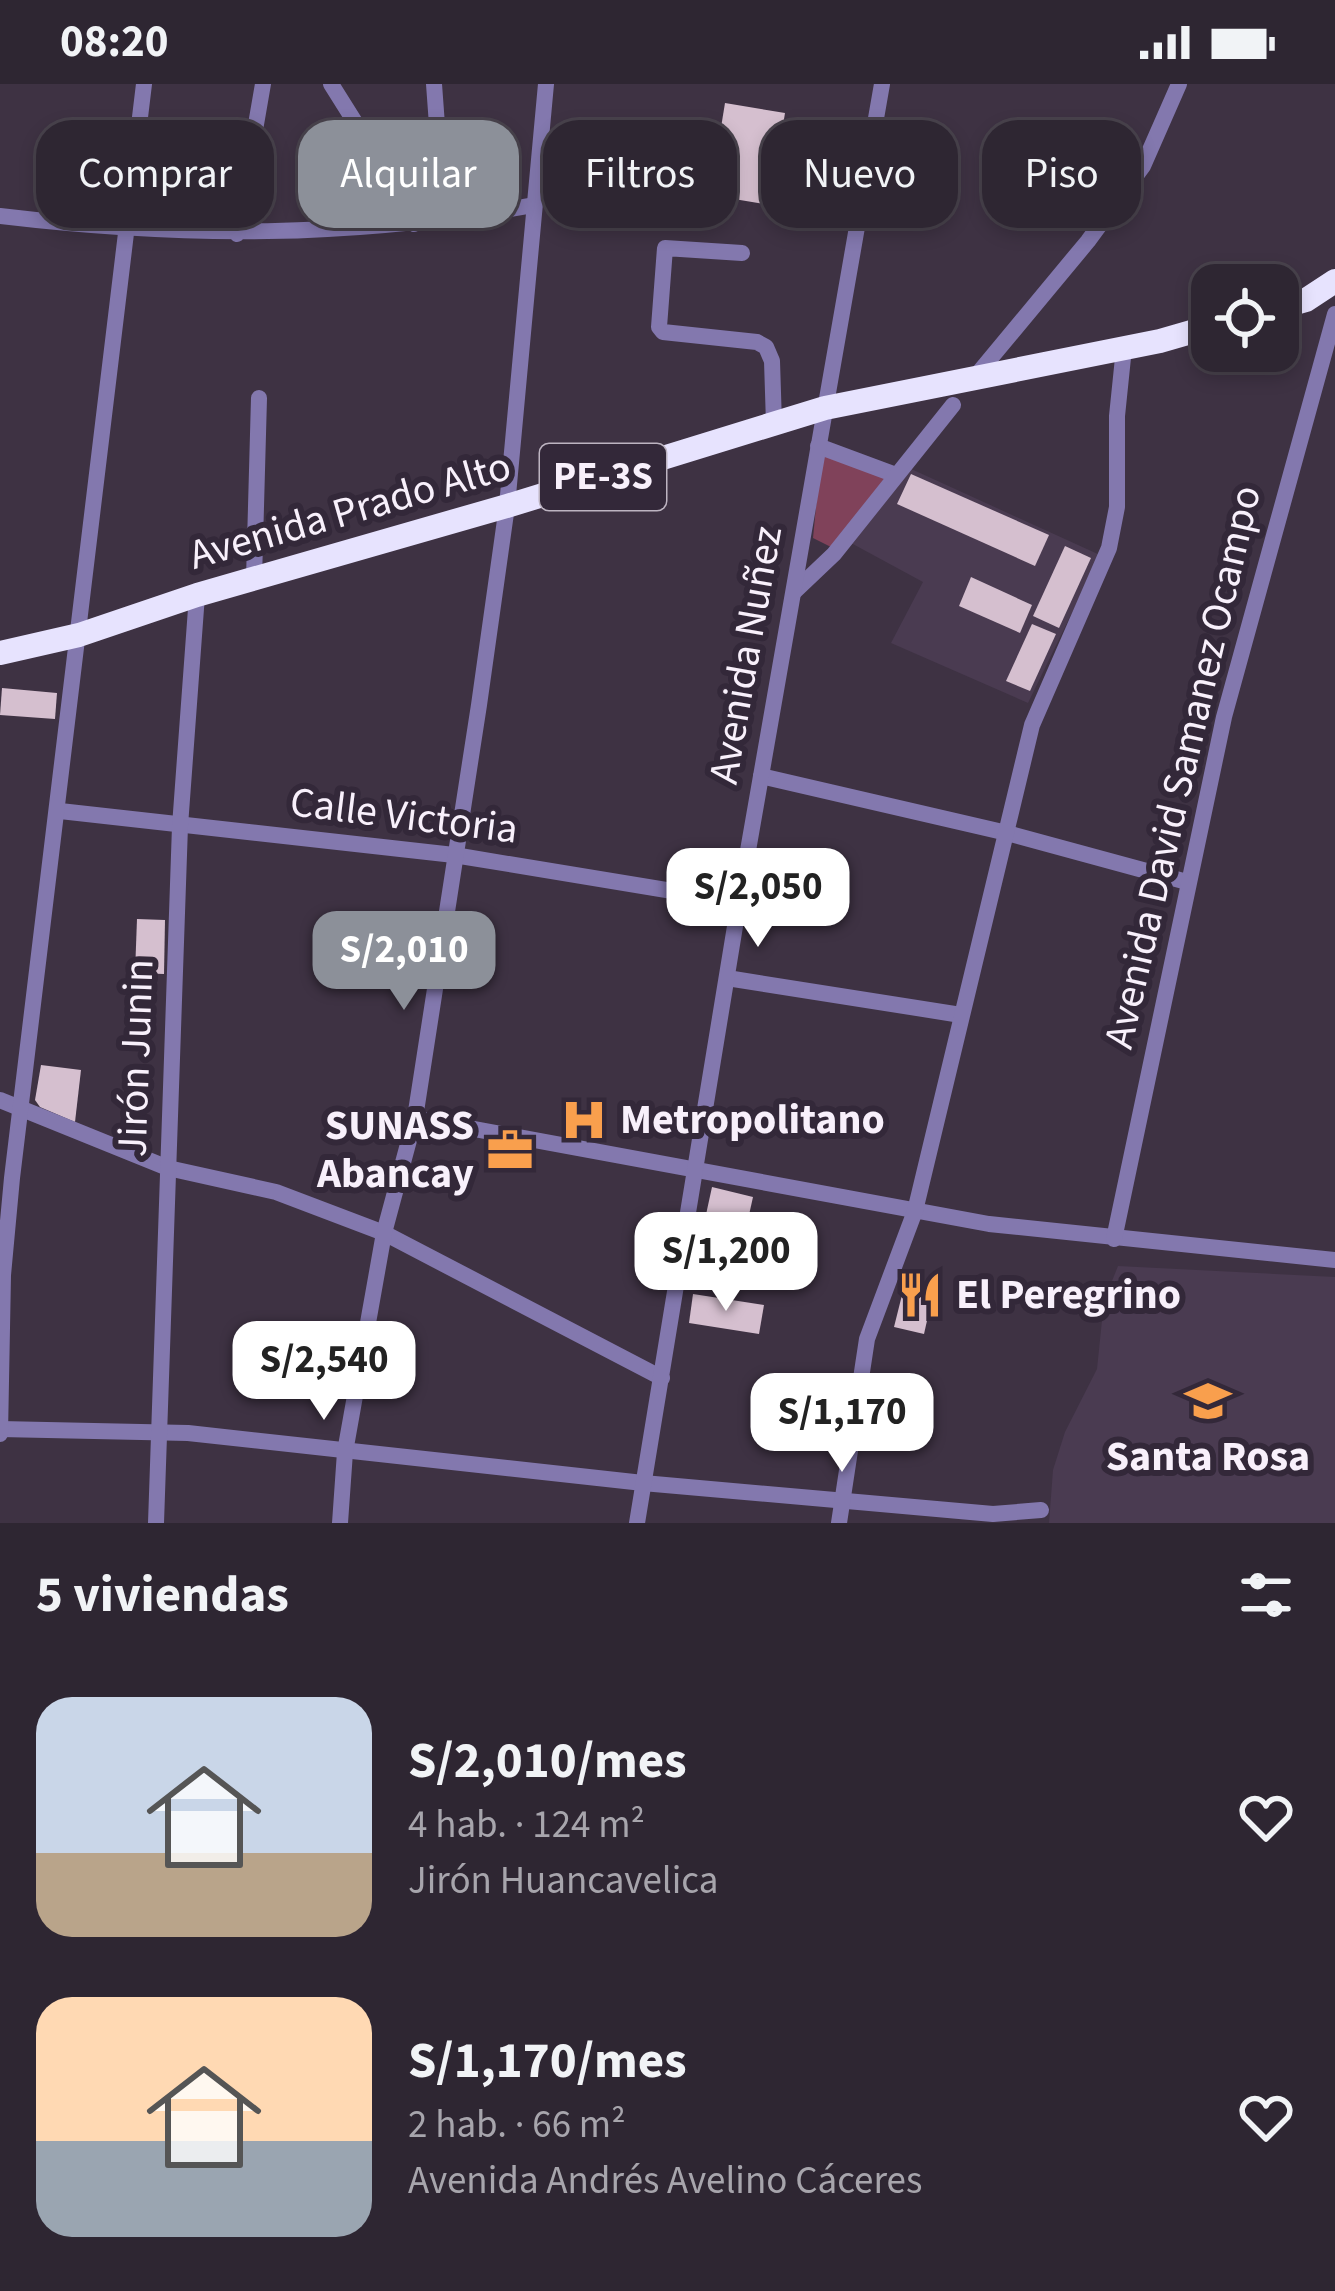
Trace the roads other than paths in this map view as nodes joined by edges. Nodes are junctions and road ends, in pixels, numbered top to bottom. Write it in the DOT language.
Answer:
graph roads {
  1 [pos="144,84"];
  2 [pos="263,84"];
  3 [pos="331,84"];
  4 [pos="434,84"];
  5 [pos="546,84"];
  6 [pos="882,84"];
  7 [pos="1179,84"];
  8 [pos="140,120"];
  9 [pos="354,120"];
  10 [pos="437,120"];
  11 [pos="533,205"];
  12 [pos="519,208"];
  13 [pos="0,216"];
  14 [pos="36,219"];
  15 [pos="127,228"];
  16 [pos="155,228"];
  17 [pos="366,228"];
  18 [pos="238,234"];
  19 [pos="742,253"];
  20 [pos="1335,281"];
  21 [pos="1299,302"];
  22 [pos="1335,314"];
  23 [pos="1191,331"];
  24 [pos="1124,348"];
  25 [pos="975,377"];
  26 [pos="259,398"];
  27 [pos="953,405"];
  28 [pos="825,408"];
  29 [pos="774,424"];
  30 [pos="818,446"];
  31 [pos="896,476"];
  32 [pos="507,506"];
  33 [pos="254,579"];
  34 [pos="794,593"];
  35 [pos="197,596"];
  36 [pos="79,634"];
  37 [pos="0,653"];
  38 [pos="761,776"];
  39 [pos="59,811"];
  40 [pos="180,826"];
  41 [pos="1007,833"];
  42 [pos="454,855"];
  43 [pos="1187,882"];
  44 [pos="739,902"];
  45 [pos="727,978"];
  46 [pos="961,1015"];
  47 [pos="0,1100"];
  48 [pos="23,1111"];
  49 [pos="416,1118"];
  50 [pos="168,1168"];
  51 [pos="697,1172"];
  52 [pos="915,1211"];
  53 [pos="384,1233"];
  54 [pos="1114,1239"];
  55 [pos="1335,1261"];
  56 [pos="662,1378"];
  57 [pos="0,1431"];
  58 [pos="158,1432"];
  59 [pos="345,1452"];
  60 [pos="643,1484"];
  61 [pos="840,1501"];
  62 [pos="1041,1510"];
  63 [pos="156,1523"];
  64 [pos="340,1523"];
  65 [pos="637,1523"];
  66 [pos="838,1523"];
  1 -- 8 [label="street"];
  2 -- 18 [label="street"];
  3 -- 9 [label="street"];
  4 -- 10 [label="street"];
  5 -- 11 [label="street"];
  6 -- 28 [label="street, Avenida Nuñez"];
  7 -- 25 [label="street"];
  11 -- 12 [label="street"];
  11 -- 32 [label="street"];
  13 -- 14 [label="street"];
  15 -- 36 [label="street"];
  16 -- 18 [label="street"];
  17 -- 18 [label="street"];
  19 -- 29 [label="street"];
  20 -- 21 [label="highway"];
  22 -- 43 [label="street, Avenida David Samanez Ocampo"];
  23 -- 24 [label="highway, Avenida Prado Alto / PE-3S"];
  24 -- 25 [label="highway, Avenida Prado Alto / PE-3S"];
  24 -- 41 [label="street"];
  25 -- 28 [label="highway, Avenida Prado Alto / PE-3S"];
  26 -- 33 [label="street"];
  27 -- 31 [label="street"];
  28 -- 29 [label="highway, Avenida Prado Alto / PE-3S"];
  28 -- 30 [label="street, Avenida Nuñez"];
  29 -- 32 [label="highway, Avenida Prado Alto / PE-3S"];
  30 -- 31 [label="street"];
  30 -- 34 [label="street, Avenida Nuñez"];
  31 -- 34 [label="street"];
  32 -- 33 [label="highway, Avenida Prado Alto / PE-3S"];
  32 -- 42 [label="street"];
  33 -- 35 [label="highway, Avenida Prado Alto / PE-3S"];
  34 -- 38 [label="street, Avenida Nuñez"];
  35 -- 36 [label="highway, Avenida Prado Alto / PE-3S"];
  35 -- 40 [label="street, Jirón Junin"];
  36 -- 37 [label="highway, Avenida Prado Alto / PE-3S"];
  36 -- 39 [label="street"];
  38 -- 41 [label="street"];
  38 -- 44 [label="street, Avenida Nuñez"];
  39 -- 40 [label="street, Calle Victoria"];
  39 -- 48 [label="street"];
  40 -- 42 [label="street, Calle Victoria"];
  40 -- 50 [label="street, Jirón Junin"];
  41 -- 43 [label="street"];
  41 -- 46 [label="street"];
  42 -- 44 [label="street, Calle Victoria"];
  42 -- 49 [label="street"];
  43 -- 54 [label="street, Avenida David Samanez Ocampo"];
  44 -- 45 [label="street, Avenida Nuñez"];
  45 -- 46 [label="street"];
  45 -- 51 [label="street, Avenida Nuñez"];
  46 -- 52 [label="street"];
  47 -- 48 [label="street"];
  48 -- 50 [label="street"];
  48 -- 57 [label="street"];
  49 -- 51 [label="street"];
  49 -- 53 [label="street"];
  50 -- 53 [label="street"];
  50 -- 58 [label="street, Jirón Junin"];
  51 -- 52 [label="street"];
  51 -- 56 [label="street, Avenida Nuñez"];
  52 -- 54 [label="street"];
  52 -- 61 [label="street"];
  53 -- 56 [label="street"];
  53 -- 59 [label="street"];
  54 -- 55 [label="street"];
  56 -- 60 [label="street, Avenida Nuñez"];
  57 -- 58 [label="street"];
  58 -- 59 [label="street"];
  58 -- 63 [label="street, Jirón Junin"];
  59 -- 60 [label="street"];
  59 -- 64 [label="street"];
  60 -- 61 [label="street"];
  60 -- 65 [label="street, Avenida Nuñez"];
  61 -- 62 [label="street"];
  61 -- 66 [label="street"];
}
